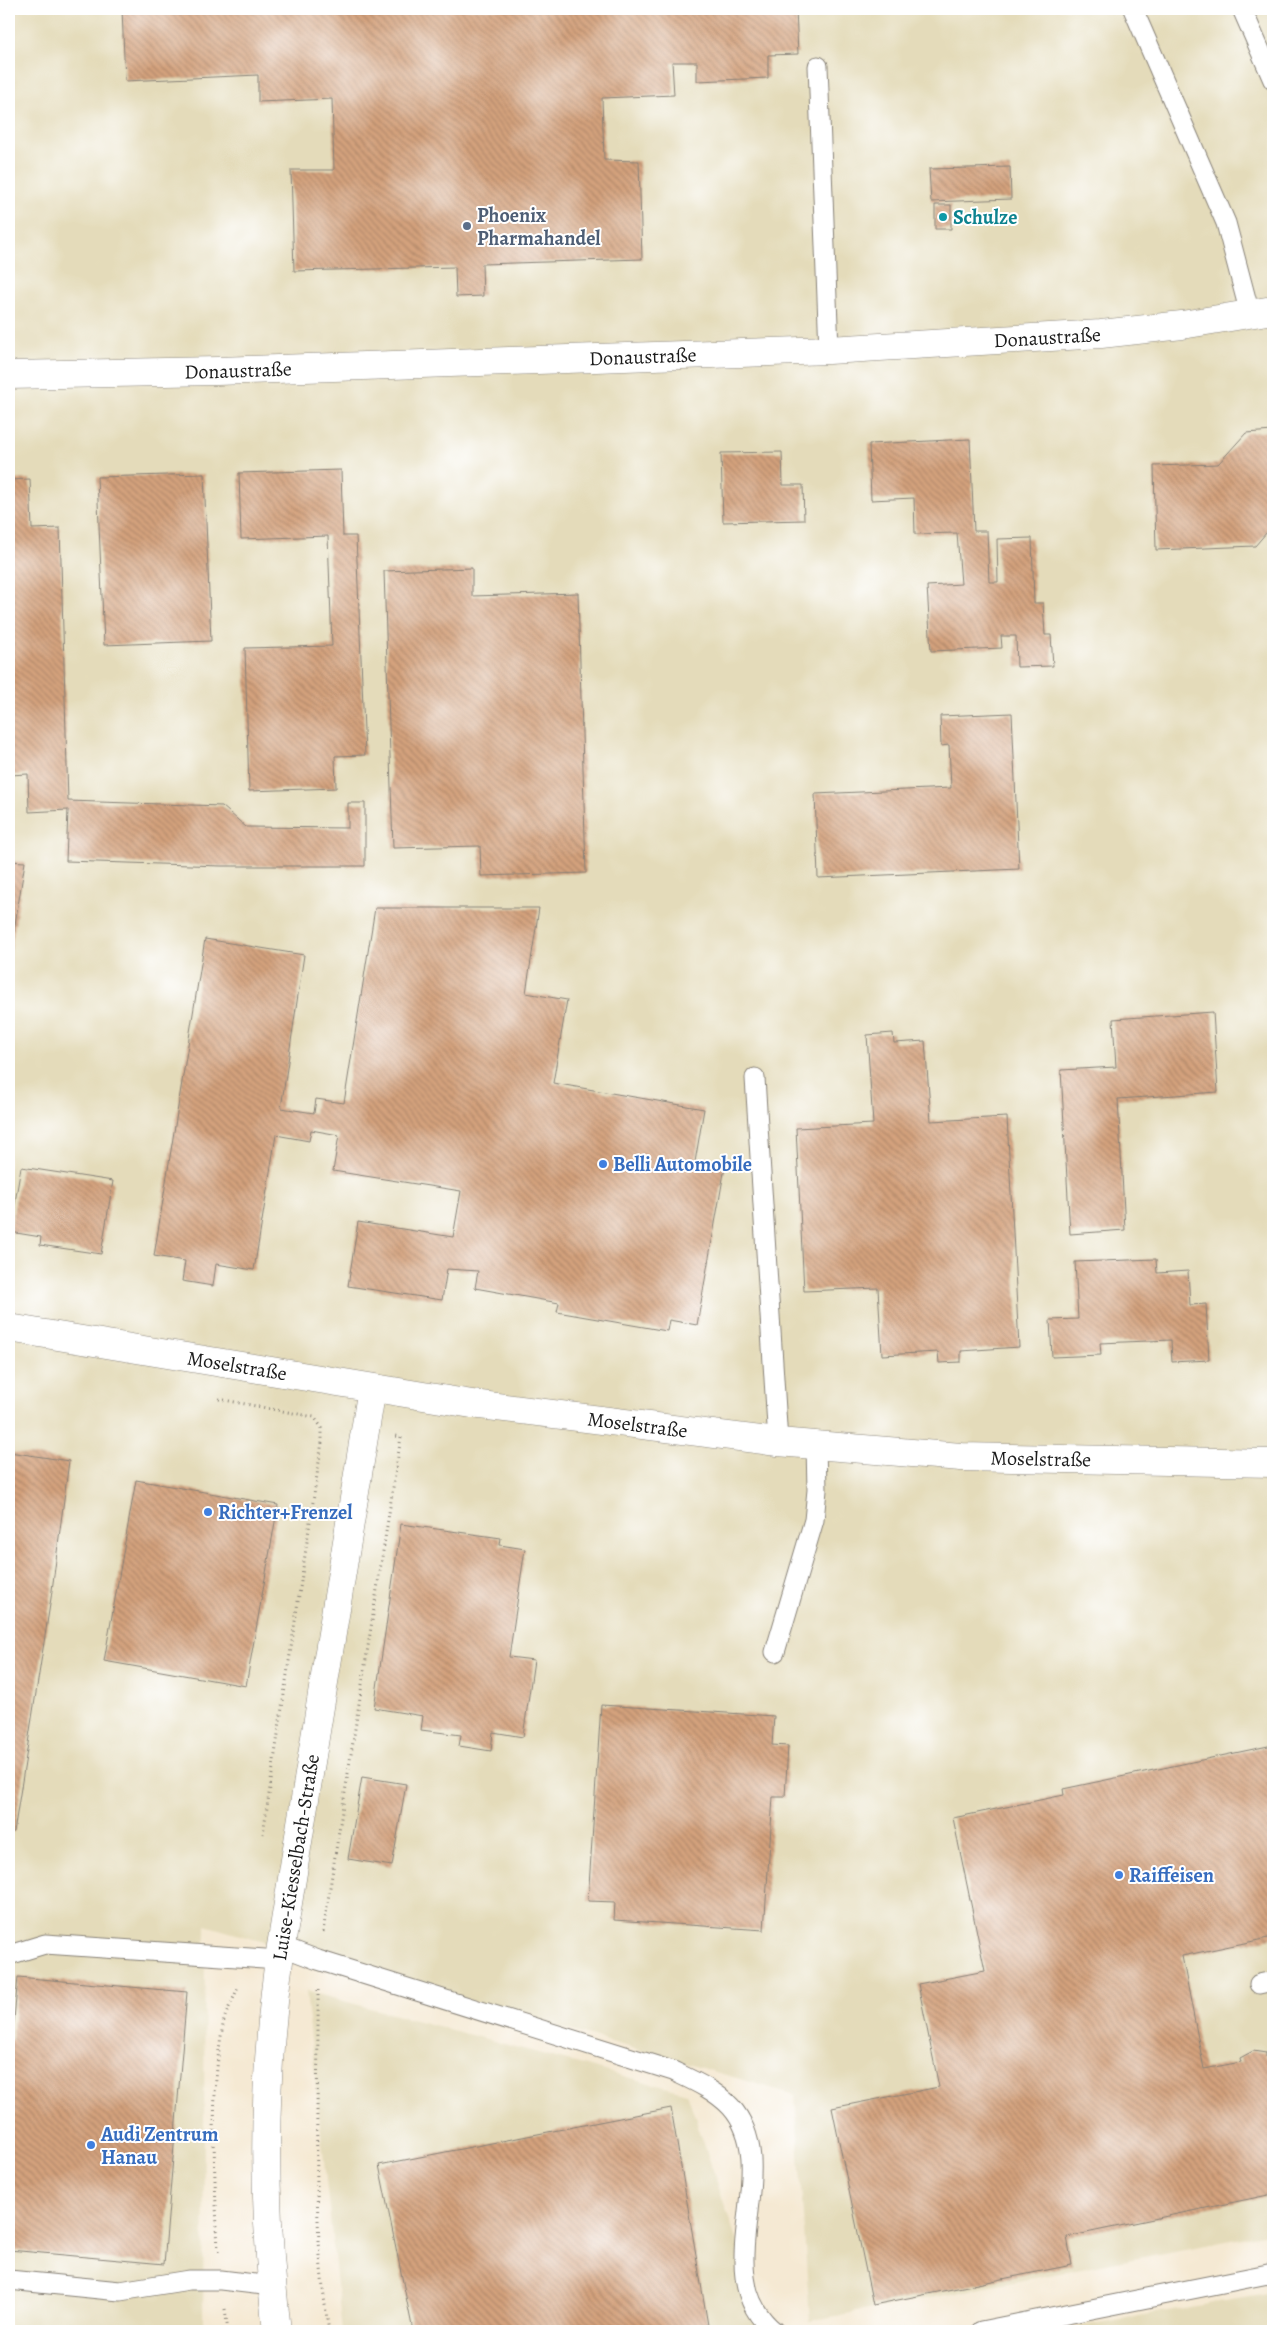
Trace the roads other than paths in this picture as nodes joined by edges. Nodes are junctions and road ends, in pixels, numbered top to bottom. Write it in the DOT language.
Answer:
graph roads {
  1 [pos="1133,9"];
  2 [pos="1242,9"];
  3 [pos="818,66"];
  4 [pos="1273,80"];
  5 [pos="1262,312"];
  6 [pos="829,350"];
  7 [pos="9,375"];
  8 [pos="755,1078"];
  9 [pos="9,1328"];
  10 [pos="372,1388"];
  11 [pos="778,1442"];
  12 [pos="816,1445"];
  13 [pos="1273,1463"];
  14 [pos="776,1652"];
  15 [pos="280,1953"];
  16 [pos="9,1955"];
  17 [pos="1273,2273"];
  18 [pos="9,2280"];
  19 [pos="272,2286"];
  20 [pos="277,2331"];
  21 [pos="774,2331"];
  22 [pos="981,2331"];
  1 -- 5 [label="lane"];
  2 -- 4 [label="lane"];
  3 -- 6 [label="lane"];
  5 -- 6 [label="street, Donaustraße"];
  6 -- 7 [label="street, Donaustraße"];
  8 -- 11 [label="lane"];
  9 -- 10 [label="street, Moselstraße"];
  10 -- 11 [label="street, Moselstraße"];
  10 -- 15 [label="street, Luise-Kiesselbach-Straße"];
  11 -- 12 [label="street, Moselstraße"];
  12 -- 13 [label="street, Moselstraße"];
  12 -- 14 [label="lane"];
  15 -- 16 [label="lane"];
  15 -- 19 [label="street, Luise-Kiesselbach-Straße"];
  15 -- 21 [label="lane"];
  17 -- 22 [label="lane"];
  18 -- 19 [label="lane"];
  19 -- 20 [label="street, Luise-Kiesselbach-Straße"];
}
